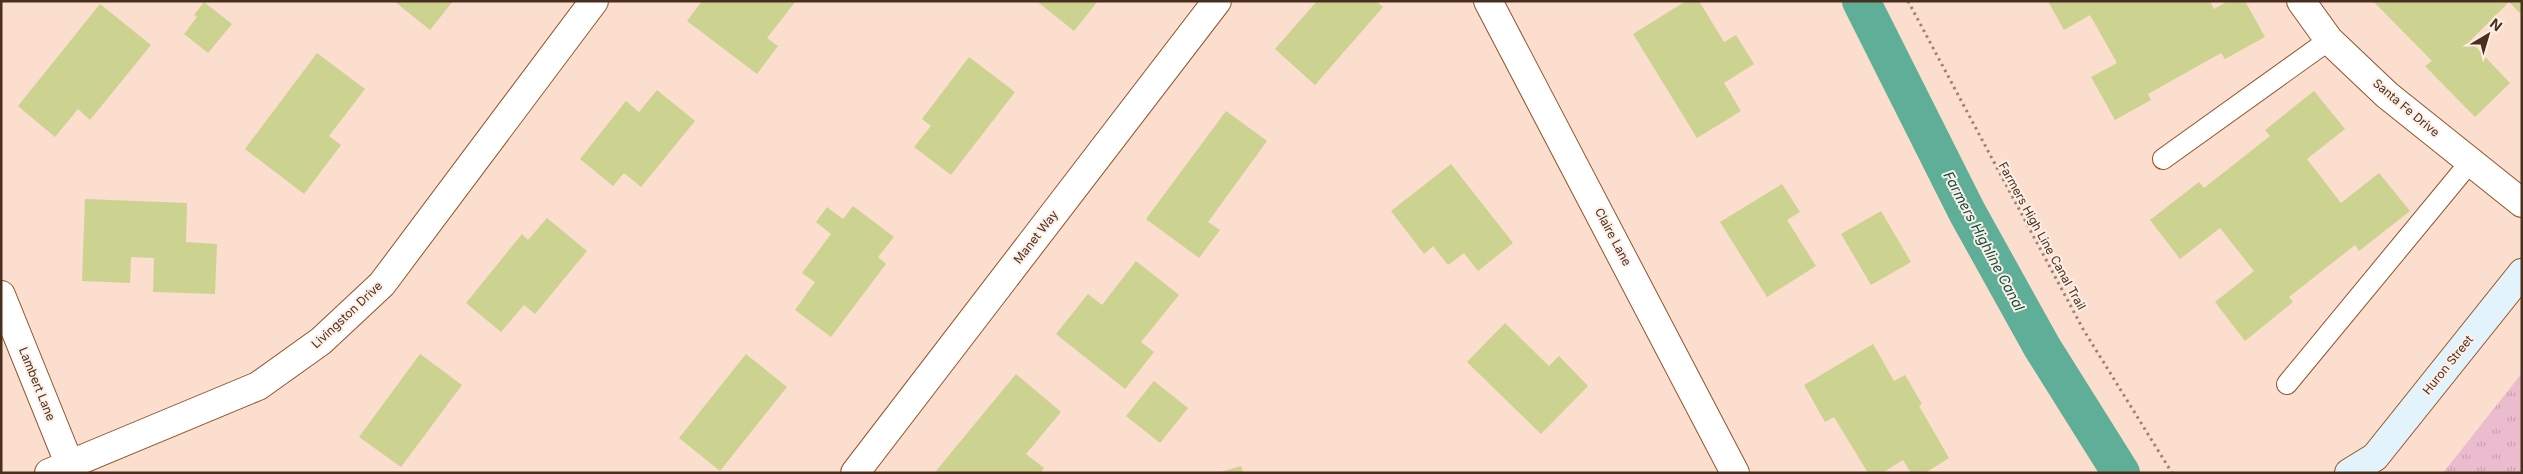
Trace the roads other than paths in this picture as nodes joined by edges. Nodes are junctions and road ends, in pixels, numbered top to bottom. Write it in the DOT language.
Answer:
graph roads {
  1 [pos="594,1"];
  2 [pos="1217,1"];
  3 [pos="1488,1"];
  4 [pos="2301,1"];
  5 [pos="2329,40"];
  6 [pos="2163,159"];
  7 [pos="2471,161"];
  8 [pos="2522,203"];
  9 [pos="2522,273"];
  10 [pos="1,295"];
  11 [pos="2287,384"];
  12 [pos="2373,465"];
  13 [pos="64,470"];
  14 [pos="855,473"];
  15 [pos="1735,473"];
  16 [pos="2349,473"];
  1 -- 13 [label="street, Livingston Drive"];
  2 -- 14 [label="street, Manet Way"];
  3 -- 15 [label="street, Claire Lane"];
  4 -- 5 [label="street, Santa Fe Drive"];
  5 -- 6 [label="lane"];
  5 -- 7 [label="street, Santa Fe Drive"];
  7 -- 8 [label="street, Santa Fe Drive"];
  7 -- 11 [label="lane"];
  9 -- 12 [label="main road, Huron Street"];
  10 -- 13 [label="street, Lambert Lane"];
  12 -- 16 [label="main road, Huron Street"];
}
